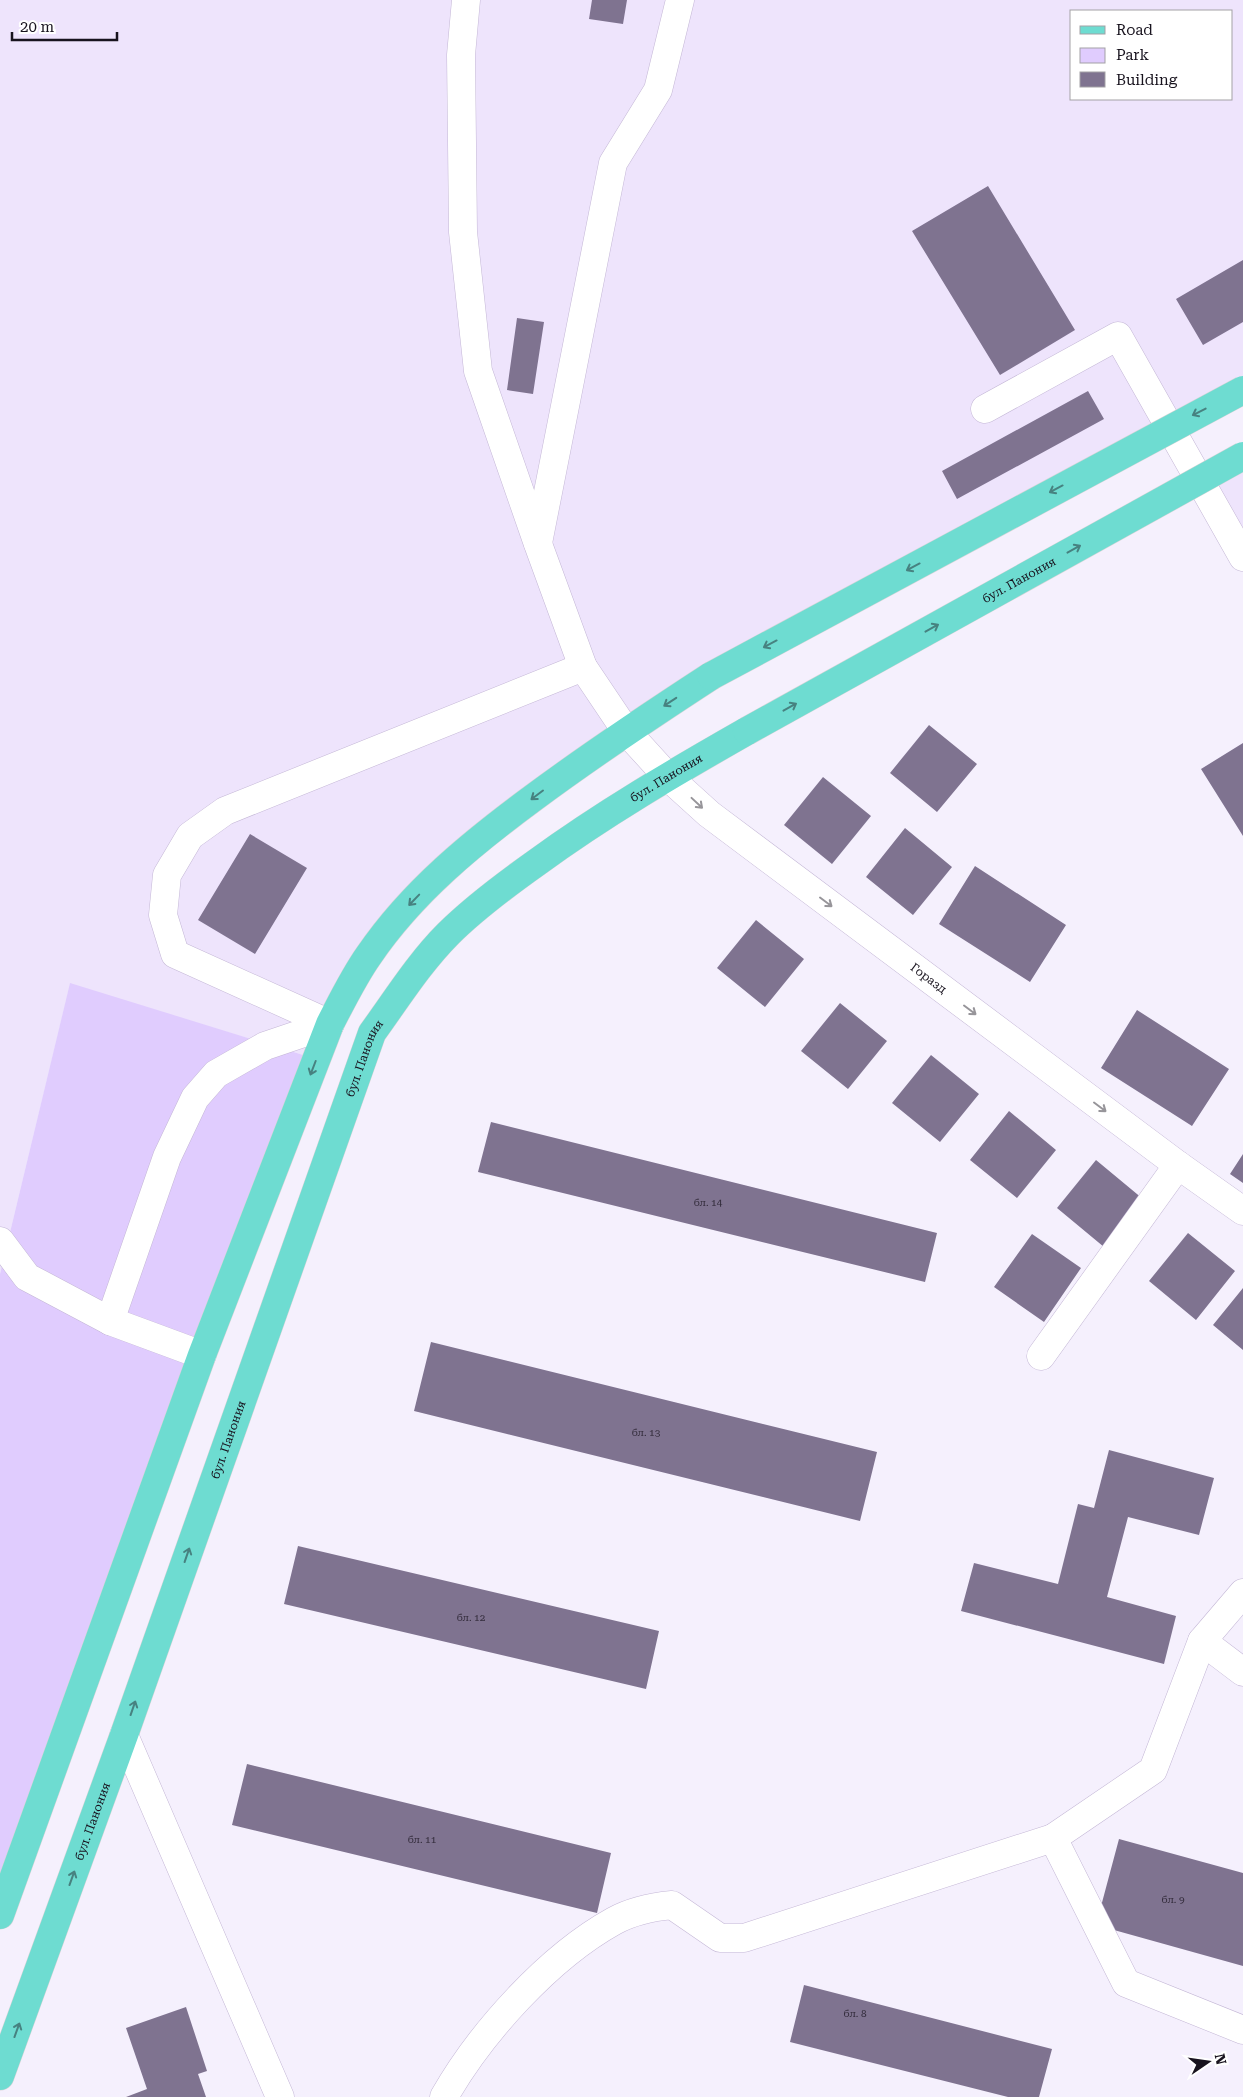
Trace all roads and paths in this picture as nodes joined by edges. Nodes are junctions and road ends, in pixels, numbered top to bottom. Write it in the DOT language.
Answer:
graph roads {
  1 [pos="466,0"];
  2 [pos="680,0"];
  3 [pos="1243,390"];
  4 [pos="985,409"];
  5 [pos="1243,456"];
  6 [pos="538,544"];
  7 [pos="1243,557"];
  8 [pos="583,667"];
  9 [pos="626,731"];
  10 [pos="668,776"];
  11 [pos="330,1024"];
  12 [pos="1178,1165"];
  13 [pos="1243,1210"];
  14 [pos="0,1241"];
  15 [pos="110,1321"];
  16 [pos="202,1355"];
  17 [pos="1041,1356"];
  18 [pos="1243,1593"];
  19 [pos="1202,1641"];
  20 [pos="1243,1672"];
  21 [pos="124,1735"];
  22 [pos="1053,1838"];
  23 [pos="0,1915"];
  24 [pos="1243,2030"];
  25 [pos="0,2076"];
  26 [pos="280,2097"];
  27 [pos="444,2097"];
  1 -- 6 [label="street, Горазд"];
  2 -- 6 [label="street"];
  3 -- 9 [label="main road, one-way, bridge"];
  4 -- 7 [label="street"];
  10 -- 5 [label="main road, бул. Панония, one-way, bridge"];
  6 -- 8 [label="street, Горазд"];
  8 -- 9 [label="street, Горазд"];
  8 -- 11 [label="street"];
  9 -- 10 [label="street, Горазд"];
  9 -- 11 [label="main road, one-way"];
  10 -- 12 [label="street, Горазд, one-way"];
  21 -- 10 [label="main road, бул. Панония, one-way"];
  11 -- 15 [label="street"];
  11 -- 16 [label="main road, one-way"];
  12 -- 13 [label="street, Горазд"];
  12 -- 17 [label="street"];
  14 -- 15 [label="street"];
  15 -- 16 [label="street"];
  16 -- 23 [label="main road"];
  18 -- 19 [label="street"];
  19 -- 20 [label="street"];
  19 -- 22 [label="street"];
  25 -- 21 [label="main road, бул. Панония, one-way"];
  21 -- 26 [label="street"];
  22 -- 24 [label="street"];
  22 -- 27 [label="street"];
}
